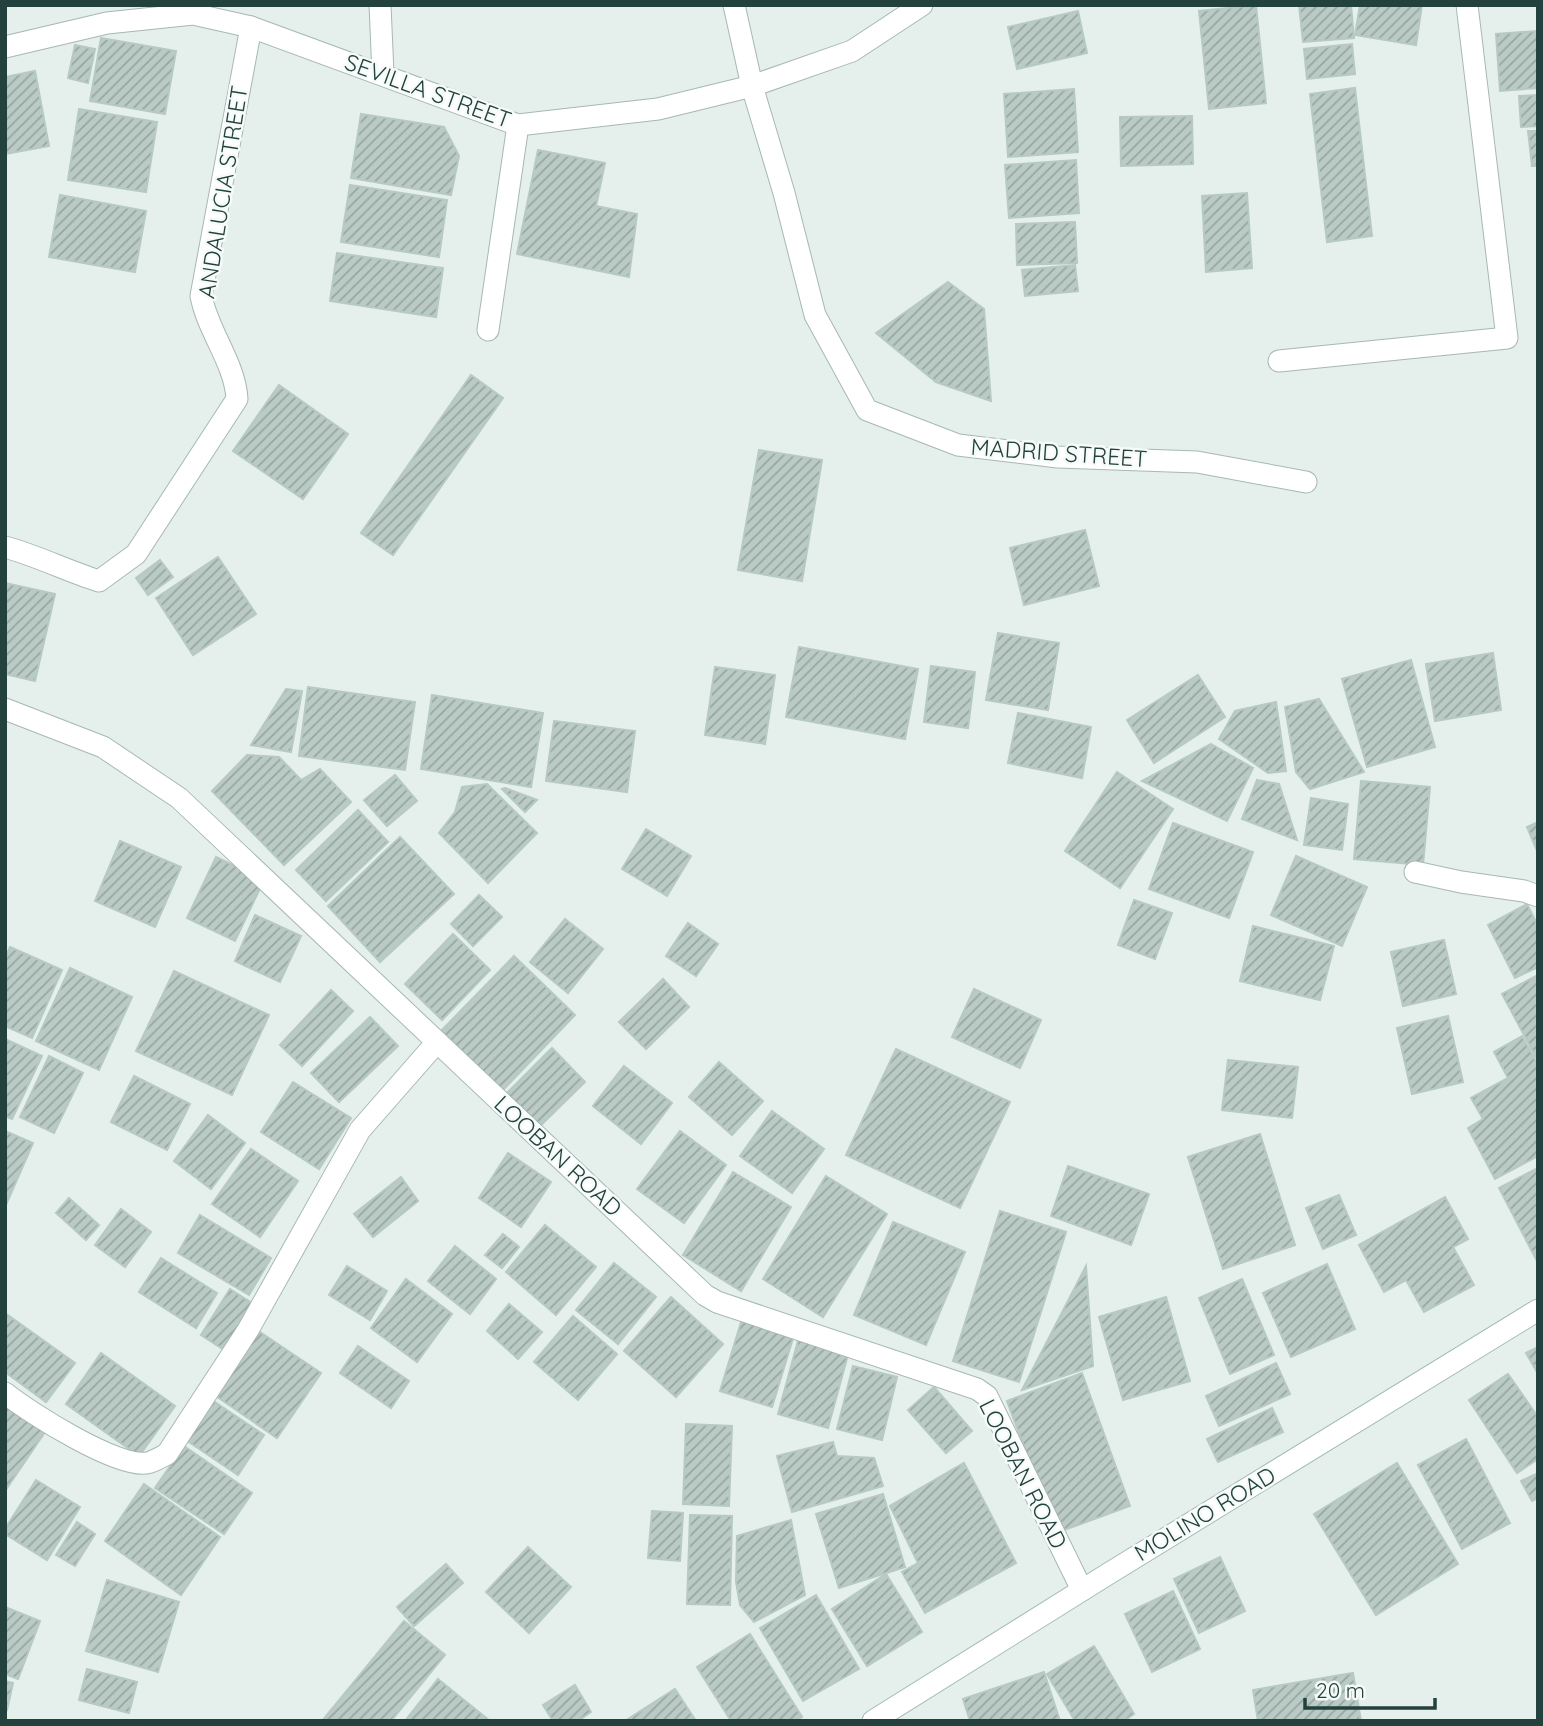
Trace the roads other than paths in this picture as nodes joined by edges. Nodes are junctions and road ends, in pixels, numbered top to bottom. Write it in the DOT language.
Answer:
graph roads {
  1 [pos="380,5"];
  2 [pos="734,5"];
  3 [pos="922,5"];
  4 [pos="1467,5"];
  5 [pos="251,27"];
  6 [pos="5,47"];
  7 [pos="383,74"];
  8 [pos="752,86"];
  9 [pos="518,125"];
  10 [pos="488,330"];
  11 [pos="1279,361"];
  12 [pos="1306,482"];
  13 [pos="5,547"];
  14 [pos="5,709"];
  15 [pos="1415,872"];
  16 [pos="1538,896"];
  17 [pos="437,1041"];
  18 [pos="1538,1310"];
  19 [pos="5,1393"];
  20 [pos="1082,1590"];
  21 [pos="873,1721"];
  1 -- 7 [label="street"];
  2 -- 8 [label="street, MADRID STREET"];
  3 -- 8 [label="street, SEVILLA STREET"];
  4 -- 11 [label="street"];
  5 -- 6 [label="street, SEVILLA STREET"];
  5 -- 7 [label="street, SEVILLA STREET"];
  5 -- 13 [label="street, ANDALUCIA STREET"];
  7 -- 9 [label="street, SEVILLA STREET"];
  8 -- 9 [label="street, SEVILLA STREET"];
  8 -- 12 [label="street, MADRID STREET"];
  9 -- 10 [label="street"];
  14 -- 17 [label="street, LOOBAN ROAD"];
  15 -- 16 [label="street"];
  17 -- 19 [label="street"];
  17 -- 20 [label="street, LOOBAN ROAD"];
  18 -- 20 [label="street, MOLINO ROAD"];
  20 -- 21 [label="street, MOLINO ROAD"];
}
